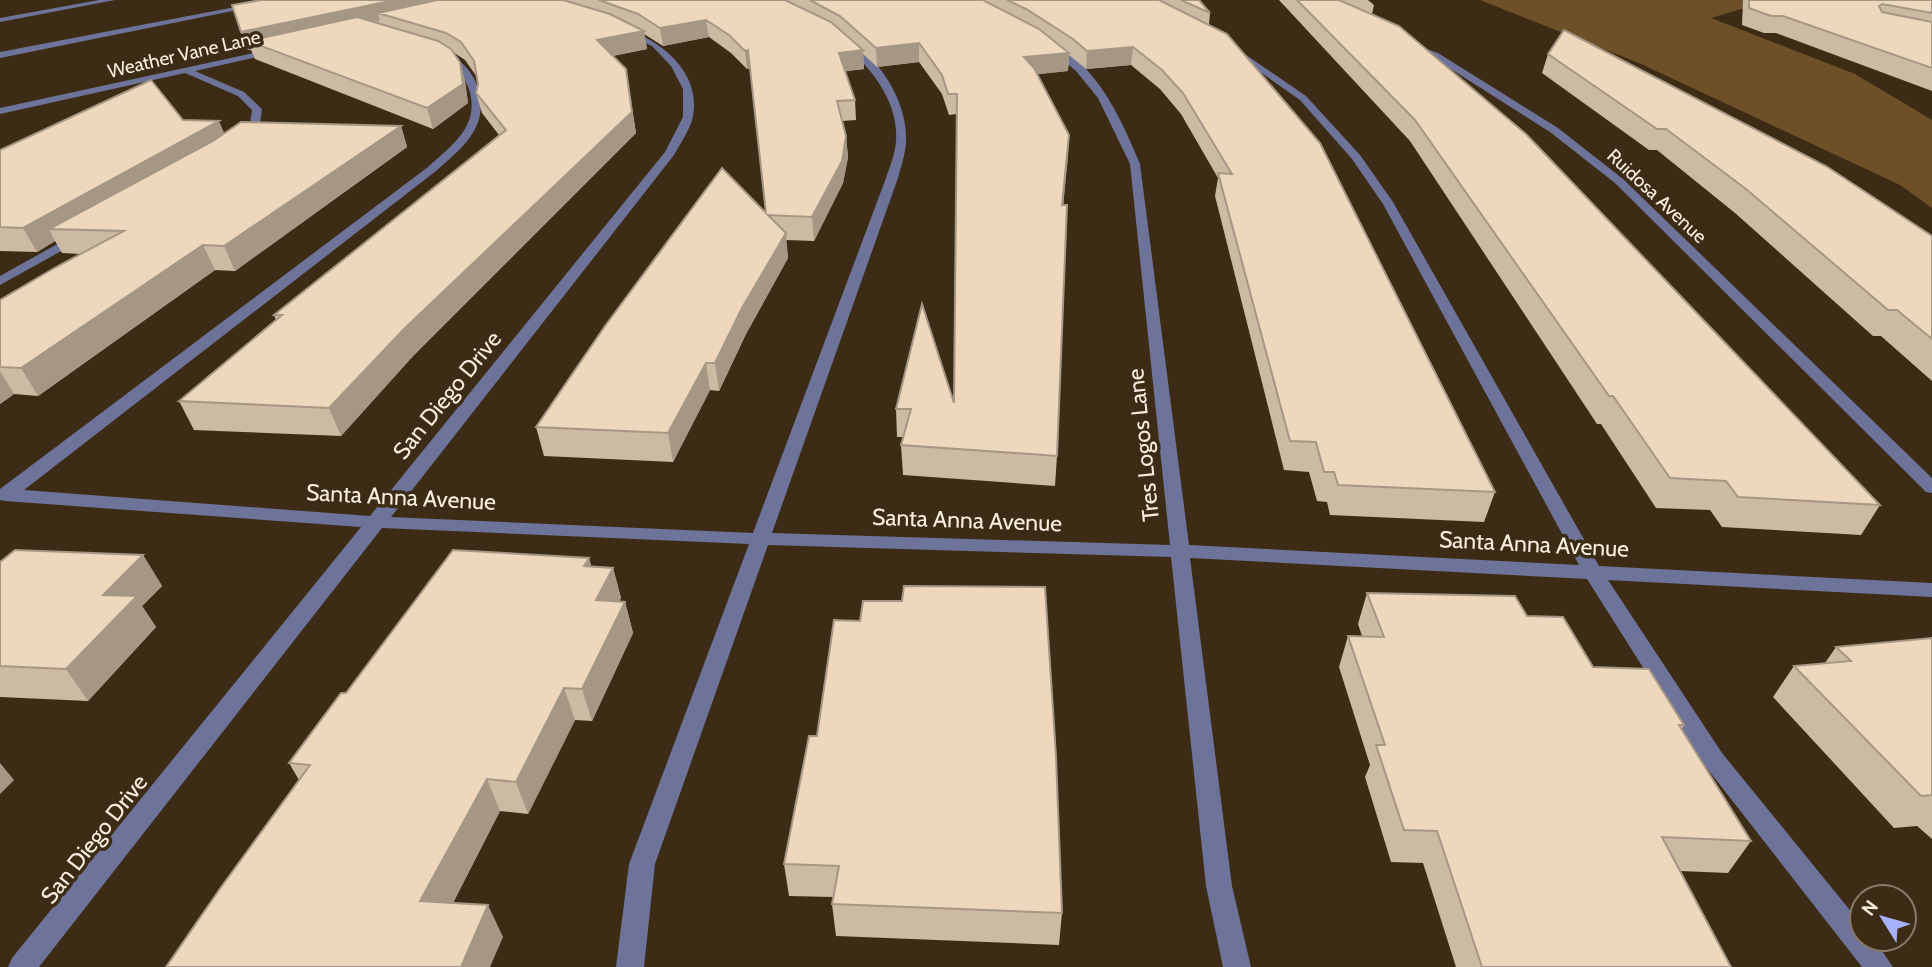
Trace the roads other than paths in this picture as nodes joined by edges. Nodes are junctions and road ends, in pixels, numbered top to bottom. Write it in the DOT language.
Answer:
graph roads {
  1 [pos="111,0"];
  2 [pos="283,0"];
  3 [pos="0,20"];
  4 [pos="609,24"];
  5 [pos="1032,35"];
  6 [pos="839,37"];
  7 [pos="1400,39"];
  8 [pos="1214,40"];
  9 [pos="288,47"];
  10 [pos="423,48"];
  11 [pos="0,55"];
  12 [pos="186,70"];
  13 [pos="0,111"];
  14 [pos="235,145"];
  15 [pos="84,233"];
  16 [pos="0,281"];
  17 [pos="1932,488"];
  18 [pos="3,496"];
  19 [pos="375,522"];
  20 [pos="761,539"];
  21 [pos="1178,551"];
  22 [pos="1591,571"];
  23 [pos="1932,590"];
  24 [pos="22,967"];
  25 [pos="630,967"];
  26 [pos="1237,967"];
  27 [pos="1879,967"];
  1 -- 3 [label="street"];
  2 -- 11 [label="street"];
  4 -- 19 [label="street, San Diego Drive"];
  5 -- 21 [label="street, Tres Logos Lane"];
  6 -- 20 [label="street"];
  7 -- 17 [label="street, Ruidosa Avenue"];
  8 -- 22 [label="street"];
  9 -- 12 [label="street, Weather Vane Lane"];
  10 -- 18 [label="street"];
  12 -- 13 [label="street, Weather Vane Lane"];
  12 -- 14 [label="street"];
  15 -- 16 [label="street"];
  18 -- 19 [label="street, Santa Anna Avenue"];
  19 -- 20 [label="street, Santa Anna Avenue"];
  19 -- 24 [label="street, San Diego Drive"];
  20 -- 21 [label="street, Santa Anna Avenue"];
  20 -- 25 [label="street"];
  21 -- 22 [label="street, Santa Anna Avenue"];
  21 -- 26 [label="street, Tres Logos Lane"];
  22 -- 23 [label="street, Santa Anna Avenue"];
  22 -- 27 [label="street"];
}
